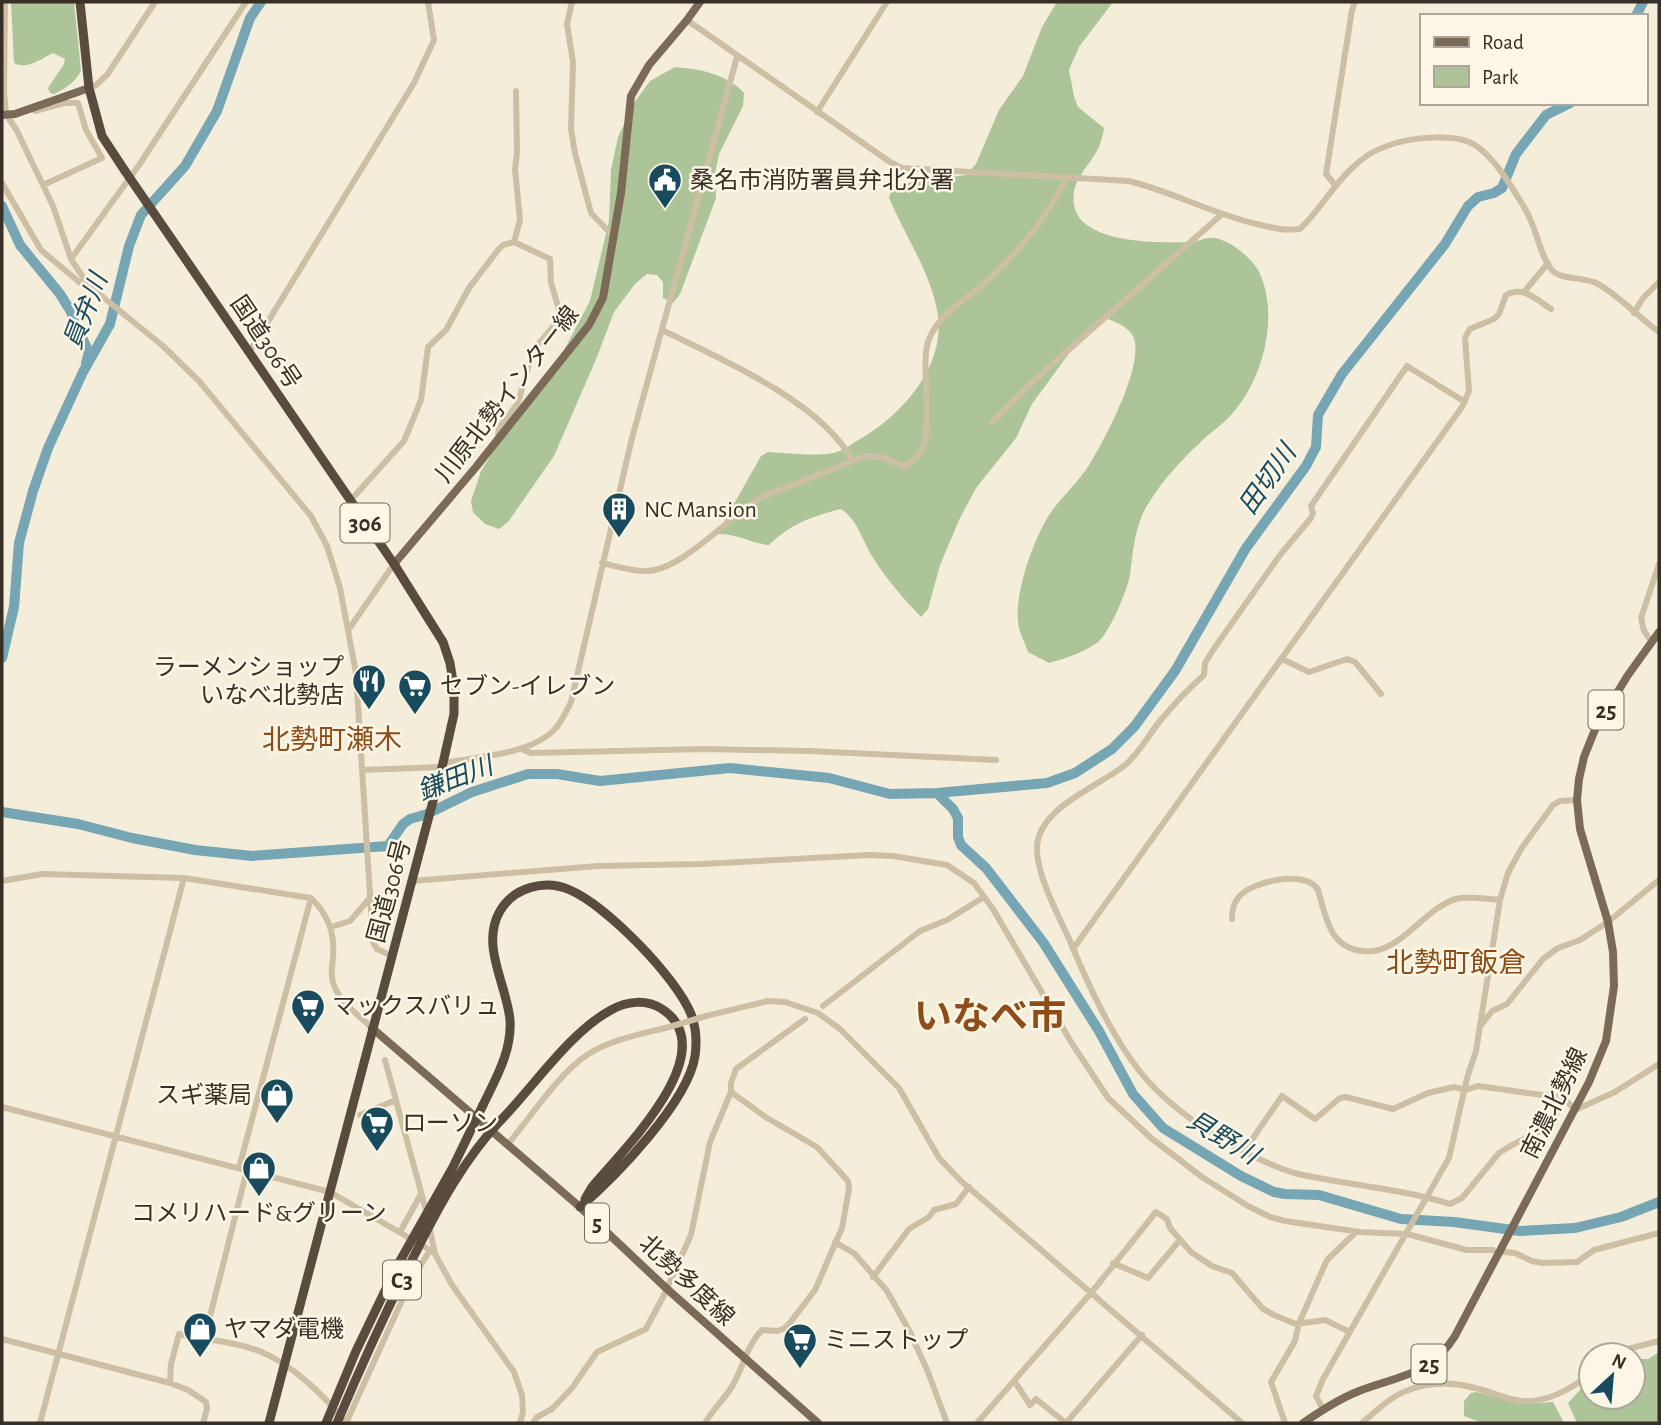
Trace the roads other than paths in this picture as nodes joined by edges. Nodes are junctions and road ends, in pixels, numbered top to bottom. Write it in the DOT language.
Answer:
graph roads {
  1 [pos="5,2"];
  2 [pos="80,2"];
  3 [pos="155,2"];
  4 [pos="246,2"];
  5 [pos="428,2"];
  6 [pos="572,2"];
  7 [pos="700,2"];
  8 [pos="887,2"];
  9 [pos="1355,2"];
  10 [pos="687,20"];
  11 [pos="737,57"];
  12 [pos="89,88"];
  13 [pos="516,91"];
  14 [pos="27,109"];
  15 [pos="817,111"];
  16 [pos="4,114"];
  17 [pos="1067,178"];
  18 [pos="2,183"];
  19 [pos="1335,185"];
  20 [pos="43,186"];
  21 [pos="4,195"];
  22 [pos="1221,215"];
  23 [pos="614,237"];
  24 [pos="514,242"];
  25 [pos="71,259"];
  26 [pos="1548,263"];
  27 [pos="1659,282"];
  28 [pos="88,285"];
  29 [pos="1524,292"];
  30 [pos="1551,309"];
  31 [pos="1634,313"];
  32 [pos="662,330"];
  33 [pos="1659,332"];
  34 [pos="250,351"];
  35 [pos="1465,402"];
  36 [pos="992,422"];
  37 [pos="498,438"];
  38 [pos="852,460"];
  39 [pos="350,501"];
  40 [pos="602,563"];
  41 [pos="394,564"];
  42 [pos="1659,564"];
  43 [pos="349,629"];
  44 [pos="1659,632"];
  45 [pos="1651,641"];
  46 [pos="1282,659"];
  47 [pos="1381,694"];
  48 [pos="521,749"];
  49 [pos="996,760"];
  50 [pos="441,768"];
  51 [pos="362,770"];
  52 [pos="1577,800"];
  53 [pos="184,878"];
  54 [pos="412,879"];
  55 [pos="1659,880"];
  56 [pos="2,881"];
  57 [pos="371,897"];
  58 [pos="984,897"];
  59 [pos="311,898"];
  60 [pos="1500,900"];
  61 [pos="1232,919"];
  62 [pos="1608,922"];
  63 [pos="331,927"];
  64 [pos="1073,948"];
  65 [pos="391,956"];
  66 [pos="823,1006"];
  67 [pos="805,1019"];
  68 [pos="1480,1026"];
  69 [pos="372,1028"];
  70 [pos="385,1060"];
  71 [pos="1659,1064"];
  72 [pos="1465,1090"];
  73 [pos="731,1092"];
  74 [pos="1564,1098"];
  75 [pos="396,1100"];
  76 [pos="2,1107"];
  77 [pos="1575,1110"];
  78 [pos="359,1115"];
  79 [pos="117,1137"];
  80 [pos="508,1144"];
  81 [pos="1244,1151"];
  82 [pos="243,1169"];
  83 [pos="969,1187"];
  84 [pos="330,1192"];
  85 [pos="421,1194"];
  86 [pos="1428,1197"];
  87 [pos="580,1207"];
  88 [pos="400,1232"];
  89 [pos="1356,1232"];
  90 [pos="1659,1233"];
  91 [pos="1407,1234"];
  92 [pos="1180,1240"];
  93 [pos="835,1241"];
  94 [pos="1504,1249"];
  95 [pos="1493,1250"];
  96 [pos="433,1252"];
  97 [pos="1113,1263"];
  98 [pos="873,1277"];
  99 [pos="666,1289"];
  100 [pos="1091,1293"];
  101 [pos="1299,1323"];
  102 [pos="1350,1332"];
  103 [pos="1142,1335"];
  104 [pos="2,1339"];
  105 [pos="204,1340"];
  106 [pos="58,1354"];
  107 [pos="745,1359"];
  108 [pos="284,1364"];
  109 [pos="1015,1382"];
  110 [pos="170,1383"];
  111 [pos="1577,1383"];
  112 [pos="1323,1409"];
  113 [pos="40,1423"];
  114 [pos="203,1423"];
  115 [pos="269,1423"];
  116 [pos="326,1423"];
  117 [pos="337,1423"];
  118 [pos="346,1423"];
  119 [pos="520,1423"];
  120 [pos="533,1423"];
  121 [pos="705,1423"];
  122 [pos="818,1423"];
  123 [pos="947,1423"];
  124 [pos="977,1423"];
  125 [pos="1066,1423"];
  126 [pos="1242,1423"];
  127 [pos="1285,1423"];
  128 [pos="1303,1423"];
  129 [pos="1362,1423"];
  1 -- 16 [label="street"];
  2 -- 12 [label="highway, 国道306号 / 306"];
  3 -- 12 [label="street"];
  4 -- 25 [label="street"];
  5 -- 34 [label="street"];
  6 -- 23 [label="street"];
  7 -- 10 [label="main road, 川原北勢インター線"];
  8 -- 15 [label="street"];
  9 -- 19 [label="street"];
  10 -- 11 [label="street"];
  10 -- 23 [label="main road, 川原北勢インター線"];
  11 -- 15 [label="street"];
  11 -- 32 [label="street"];
  12 -- 14 [label="main road"];
  12 -- 34 [label="highway, 国道306号 / 306, bridge"];
  13 -- 24 [label="street"];
  14 -- 16 [label="main road"];
  14 -- 20 [label="street"];
  15 -- 17 [label="street"];
  16 -- 20 [label="street"];
  17 -- 22 [label="street"];
  17 -- 38 [label="street"];
  18 -- 21 [label="street"];
  19 -- 22 [label="street"];
  19 -- 26 [label="street"];
  20 -- 25 [label="street"];
  21 -- 28 [label="street"];
  22 -- 36 [label="street"];
  23 -- 37 [label="main road, 川原北勢インター線"];
  24 -- 37 [label="street"];
  24 -- 39 [label="street"];
  25 -- 28 [label="street"];
  26 -- 29 [label="street"];
  26 -- 31 [label="street"];
  27 -- 31 [label="street"];
  28 -- 43 [label="street"];
  29 -- 30 [label="street"];
  29 -- 35 [label="street"];
  31 -- 33 [label="street"];
  32 -- 38 [label="street"];
  32 -- 40 [label="street"];
  34 -- 39 [label="highway, 国道306号 / 306"];
  35 -- 46 [label="street"];
  35 -- 64 [label="street"];
  37 -- 41 [label="main road, 川原北勢インター線"];
  38 -- 40 [label="street"];
  39 -- 41 [label="highway, 国道306号 / 306"];
  40 -- 48 [label="street"];
  41 -- 43 [label="street"];
  41 -- 50 [label="highway, 国道306号 / 306"];
  42 -- 45 [label="street"];
  43 -- 51 [label="street"];
  44 -- 45 [label="main road, 南濃北勢線 / 25"];
  45 -- 52 [label="main road, 南濃北勢線 / 25"];
  46 -- 47 [label="street"];
  46 -- 64 [label="street"];
  48 -- 49 [label="street"];
  48 -- 50 [label="street"];
  50 -- 51 [label="street"];
  50 -- 54 [label="highway, 国道306号 / 306"];
  51 -- 57 [label="street"];
  52 -- 60 [label="street"];
  52 -- 62 [label="main road, 南濃北勢線 / 25"];
  53 -- 56 [label="street"];
  53 -- 59 [label="street"];
  53 -- 79 [label="street"];
  54 -- 58 [label="street"];
  54 -- 65 [label="highway, 国道306号 / 306"];
  55 -- 62 [label="street"];
  57 -- 63 [label="street"];
  57 -- 65 [label="street"];
  58 -- 66 [label="street"];
  58 -- 89 [label="street"];
  59 -- 63 [label="street"];
  59 -- 82 [label="street"];
  60 -- 61 [label="street"];
  60 -- 68 [label="street"];
  62 -- 68 [label="street"];
  62 -- 77 [label="main road, 南濃北勢線 / 25"];
  63 -- 69 [label="street"];
  64 -- 81 [label="street"];
  65 -- 69 [label="highway, 国道306号 / 306"];
  67 -- 73 [label="street"];
  68 -- 72 [label="street"];
  69 -- 80 [label="main road, 北勢多度線 / 5"];
  69 -- 84 [label="highway, 国道306号 / 306"];
  70 -- 75 [label="street"];
  71 -- 77 [label="street"];
  72 -- 74 [label="street"];
  72 -- 81 [label="street"];
  72 -- 86 [label="street"];
  73 -- 93 [label="street"];
  73 -- 99 [label="street"];
  74 -- 77 [label="street"];
  74 -- 86 [label="street"];
  75 -- 78 [label="street"];
  75 -- 85 [label="street"];
  76 -- 79 [label="street"];
  77 -- 94 [label="main road, 南濃北勢線 / 25"];
  79 -- 82 [label="street"];
  79 -- 106 [label="street"];
  80 -- 83 [label="street, bridge"];
  80 -- 87 [label="main road, 北勢多度線 / 5"];
  81 -- 86 [label="street"];
  82 -- 84 [label="street"];
  82 -- 105 [label="street"];
  83 -- 98 [label="street"];
  83 -- 100 [label="street"];
  84 -- 88 [label="street"];
  84 -- 108 [label="highway, 国道306号 / 306"];
  85 -- 88 [label="street"];
  85 -- 96 [label="street"];
  86 -- 91 [label="street"];
  87 -- 99 [label="main road, 北勢多度線 / 5"];
  87 -- 116 [label="highway, C3, bridge"];
  87 -- 117 [label="highway, C3, bridge"];
  88 -- 96 [label="street"];
  89 -- 91 [label="street"];
  89 -- 101 [label="street"];
  90 -- 94 [label="street"];
  91 -- 95 [label="street"];
  91 -- 102 [label="street"];
  92 -- 97 [label="street"];
  92 -- 97 [label="street"];
  92 -- 101 [label="street"];
  93 -- 98 [label="street"];
  93 -- 107 [label="street"];
  94 -- 112 [label="main road, 南濃北勢線 / 25"];
  96 -- 118 [label="street"];
  96 -- 119 [label="street"];
  97 -- 100 [label="street"];
  98 -- 123 [label="street"];
  99 -- 107 [label="main road, 北勢多度線 / 5"];
  99 -- 120 [label="street"];
  100 -- 103 [label="street"];
  100 -- 109 [label="street"];
  101 -- 102 [label="street"];
  101 -- 127 [label="street"];
  102 -- 112 [label="street"];
  103 -- 125 [label="street"];
  103 -- 126 [label="street"];
  104 -- 106 [label="street"];
  105 -- 108 [label="street"];
  105 -- 110 [label="street"];
  106 -- 110 [label="street"];
  106 -- 113 [label="street"];
  107 -- 121 [label="street"];
  107 -- 122 [label="main road, 北勢多度線 / 5"];
  108 -- 115 [label="highway, 国道306号 / 306"];
  108 -- 118 [label="street"];
  109 -- 124 [label="street"];
  109 -- 125 [label="street"];
  110 -- 114 [label="street"];
  111 -- 129 [label="street"];
  112 -- 128 [label="main road, 南濃北勢線 / 25"];
}
